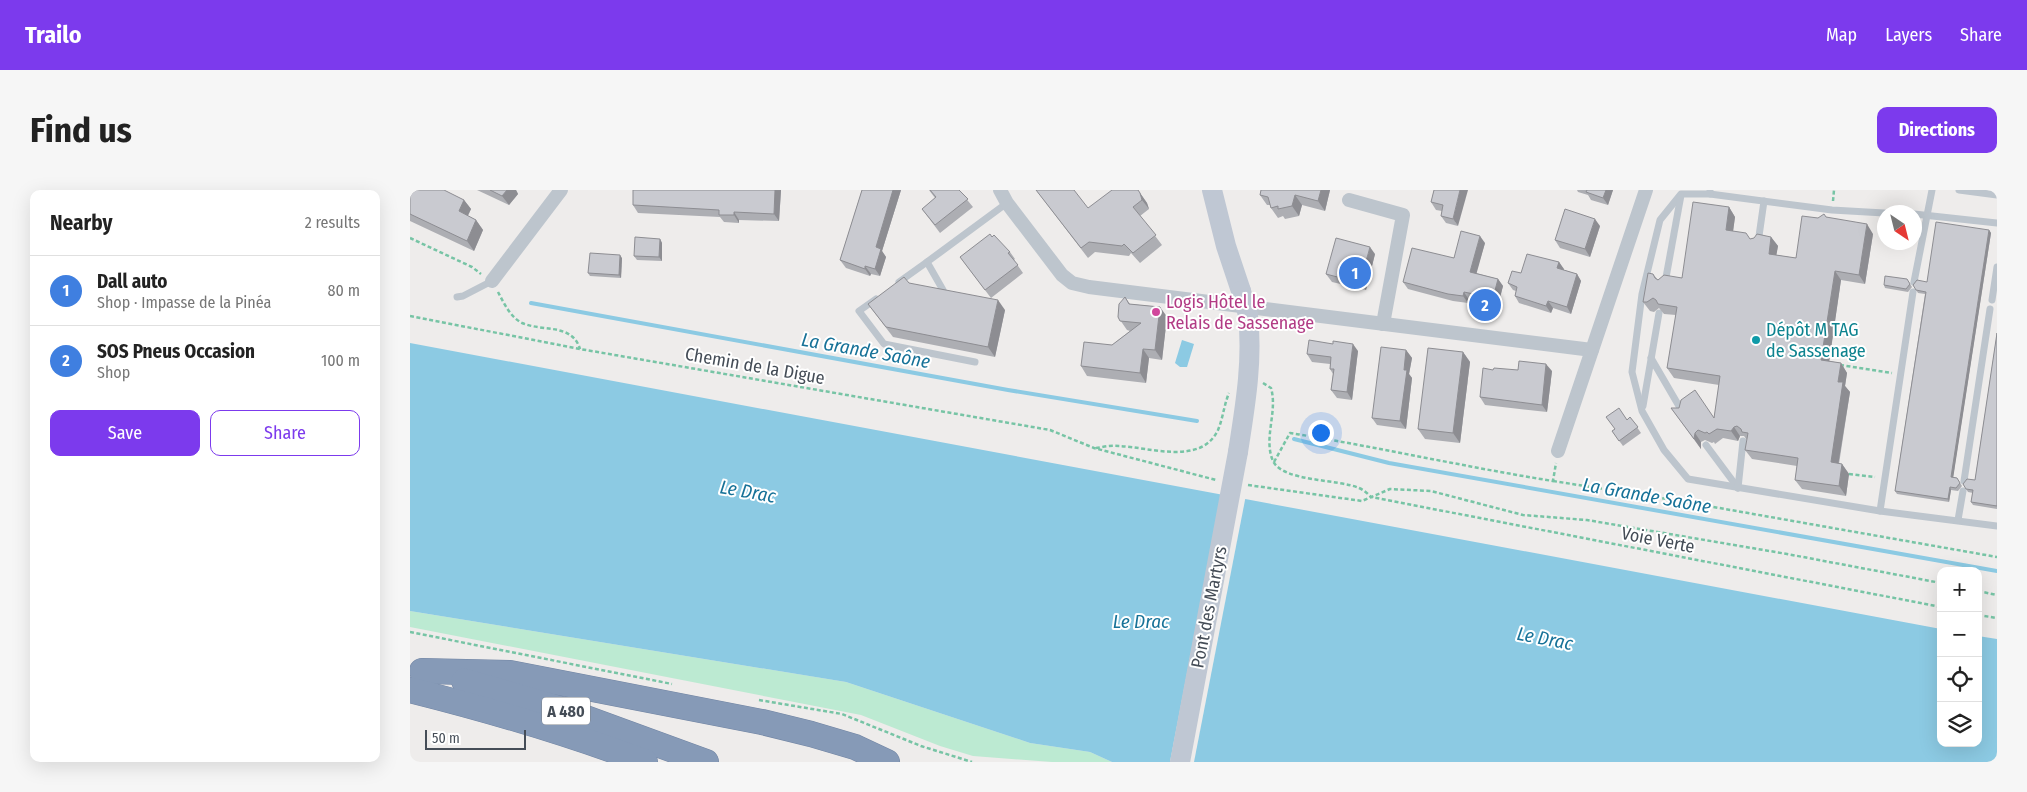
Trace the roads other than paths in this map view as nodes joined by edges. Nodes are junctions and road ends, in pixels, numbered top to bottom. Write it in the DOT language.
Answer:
graph roads {
  1 [pos="561,190"];
  2 [pos="1000,190"];
  3 [pos="1201,190"];
  4 [pos="1212,190"];
  5 [pos="1646,190"];
  6 [pos="1932,190"];
  7 [pos="1958,190"];
  8 [pos="1681,192"];
  9 [pos="1710,192"];
  10 [pos="1997,195"];
  11 [pos="1349,200"];
  12 [pos="1764,201"];
  13 [pos="1007,202"];
  14 [pos="1877,213"];
  15 [pos="1922,215"];
  16 [pos="1928,215"];
  17 [pos="1997,223"];
  18 [pos="1758,243"];
  19 [pos="1226,246"];
  20 [pos="927,262"];
  21 [pos="1997,267"];
  22 [pos="492,282"];
  23 [pos="1914,282"];
  24 [pos="1665,284"];
  25 [pos="889,290"];
  26 [pos="944,290"];
  27 [pos="1913,292"];
  28 [pos="882,295"];
  29 [pos="457,297"];
  30 [pos="1992,300"];
  31 [pos="1990,309"];
  32 [pos="1659,313"];
  33 [pos="1382,324"];
  34 [pos="1592,350"];
  35 [pos="1651,358"];
  36 [pos="975,362"];
  37 [pos="1642,411"];
  38 [pos="1683,413"];
  39 [pos="1743,441"];
  40 [pos="1706,445"];
  41 [pos="1558,452"];
  42 [pos="1964,481"];
  43 [pos="1738,488"];
  44 [pos="1963,491"];
  45 [pos="1880,511"];
  46 [pos="1958,520"];
  47 [pos="1997,526"];
  48 [pos="414,676"];
  49 [pos="646,762"];
  50 [pos="706,762"];
  51 [pos="888,762"];
  52 [pos="1180,762"];
  1 -- 22 [label="street"];
  2 -- 13 [label="street"];
  3 -- 19 [label="main road"];
  4 -- 19 [label="main road"];
  5 -- 34 [label="street"];
  6 -- 16 [label="lane"];
  7 -- 10 [label="lane"];
  8 -- 9 [label="lane"];
  8 -- 24 [label="lane"];
  8 -- 37 [label="lane"];
  9 -- 12 [label="lane"];
  11 -- 33 [label="street"];
  12 -- 14 [label="lane"];
  12 -- 18 [label="lane"];
  13 -- 20 [label="lane"];
  13 -- 33 [label="street"];
  15 -- 16 [label="lane"];
  16 -- 17 [label="lane"];
  16 -- 23 [label="lane"];
  19 -- 52 [label="main road, Pont des Martyrs, bridge"];
  20 -- 25 [label="lane"];
  20 -- 26 [label="lane"];
  21 -- 30 [label="lane"];
  22 -- 29 [label="lane"];
  27 -- 45 [label="lane"];
  28 -- 36 [label="lane"];
  31 -- 42 [label="lane"];
  32 -- 35 [label="lane"];
  33 -- 34 [label="street"];
  34 -- 41 [label="street"];
  35 -- 37 [label="lane"];
  35 -- 38 [label="lane"];
  37 -- 43 [label="lane"];
  39 -- 43 [label="lane"];
  40 -- 43 [label="lane"];
  43 -- 45 [label="lane"];
  44 -- 46 [label="lane"];
  45 -- 46 [label="lane"];
  46 -- 47 [label="lane"];
  48 -- 49 [label="highway, A 480"];
  48 -- 50 [label="highway, A 480"];
  48 -- 51 [label="highway"];
}
